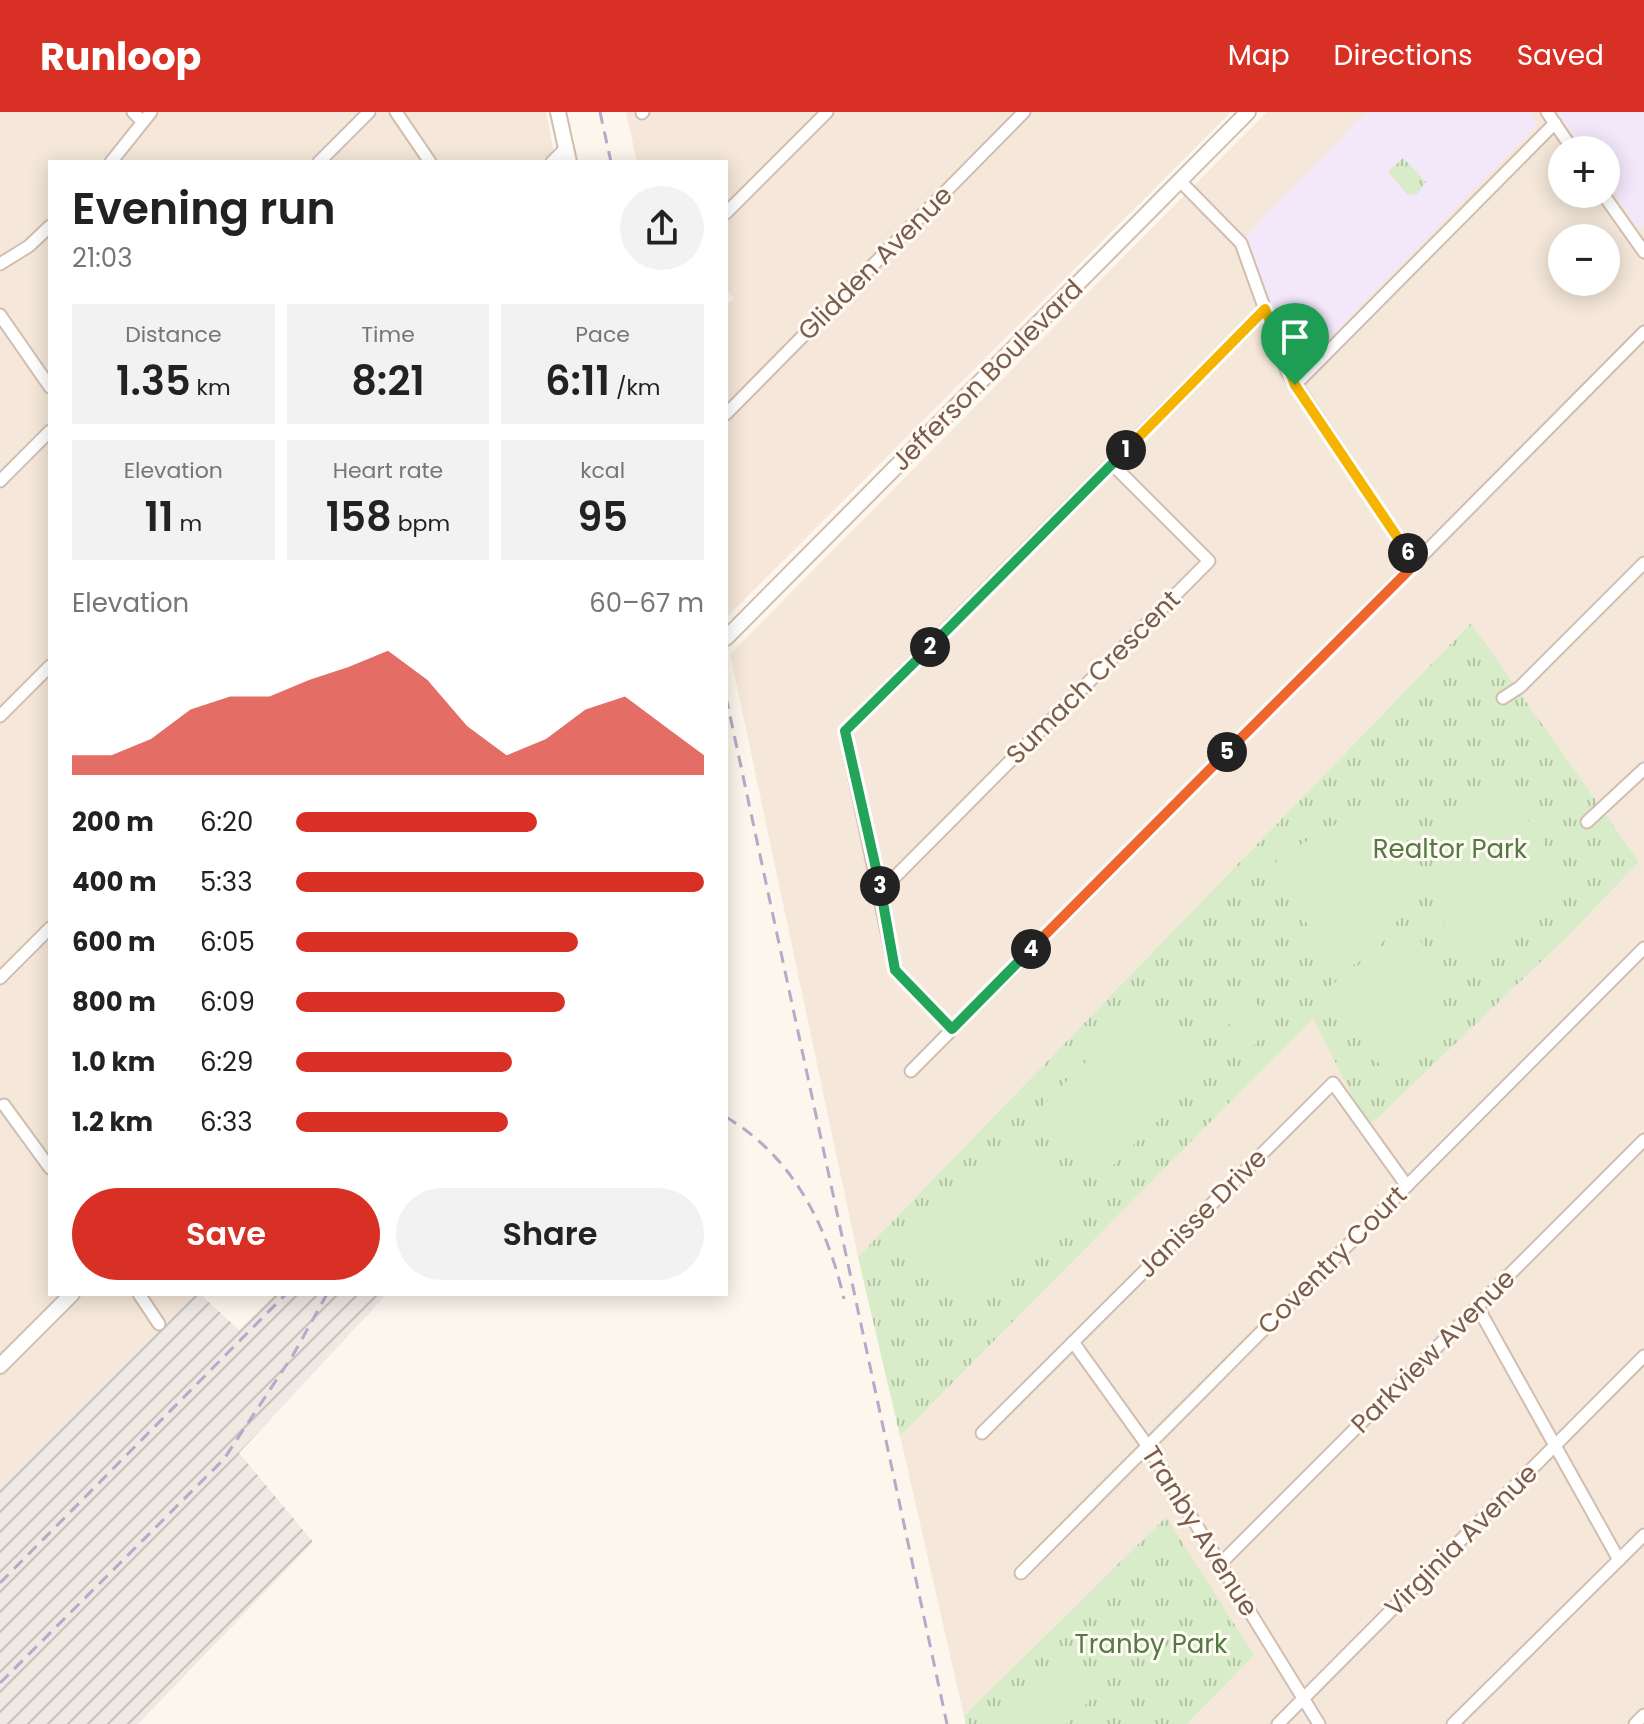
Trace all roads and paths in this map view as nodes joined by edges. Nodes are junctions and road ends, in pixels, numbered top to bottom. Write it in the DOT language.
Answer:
graph roads {
  1 [pos="369,112"];
  2 [pos="396,112"];
  3 [pos="558,112"];
  4 [pos="827,112"];
  5 [pos="1024,112"];
  6 [pos="1248,112"];
  7 [pos="1547,112"];
  8 [pos="142,115"];
  9 [pos="1555,123"];
  10 [pos="1564,136"];
  11 [pos="567,155"];
  12 [pos="112,160"];
  13 [pos="321,160"];
  14 [pos="429,160"];
  15 [pos="1180,181"];
  16 [pos="1613,208"];
  17 [pos="728,211"];
  18 [pos="48,228"];
  19 [pos="1644,252"];
  20 [pos="0,264"];
  21 [pos="1265,309"];
  22 [pos="0,315"];
  23 [pos="1644,332"];
  24 [pos="48,384"];
  25 [pos="1295,385"];
  26 [pos="728,412"];
  27 [pos="48,433"];
  28 [pos="1112,464"];
  29 [pos="0,481"];
  30 [pos="1644,563"];
  31 [pos="1415,564"];
  32 [pos="728,636"];
  33 [pos="48,668"];
  34 [pos="1503,698"];
  35 [pos="0,716"];
  36 [pos="1644,769"];
  37 [pos="1587,822"];
  38 [pos="881,891"];
  39 [pos="48,930"];
  40 [pos="1644,948"];
  41 [pos="0,978"];
  42 [pos="952,1029"];
  43 [pos="911,1071"];
  44 [pos="4,1105"];
  45 [pos="1644,1140"];
  46 [pos="48,1165"];
  47 [pos="1407,1186"];
  48 [pos="70,1296"];
  49 [pos="140,1296"];
  50 [pos="1477,1306"];
  51 [pos="159,1324"];
  52 [pos="1073,1342"];
  53 [pos="1644,1356"];
  54 [pos="0,1366"];
  55 [pos="982,1433"];
  56 [pos="1147,1445"];
  57 [pos="1556,1445"];
  58 [pos="1644,1535"];
  59 [pos="1619,1560"];
  60 [pos="1221,1563"];
  61 [pos="1021,1573"];
  62 [pos="1304,1699"];
  63 [pos="1644,1715"];
  64 [pos="1278,1724"];
  65 [pos="1319,1724"];
  66 [pos="1453,1724"];
  67 [pos="1635,1724"];
  1 -- 13 [label="street"];
  2 -- 14 [label="street"];
  3 -- 11 [label="street"];
  4 -- 17 [label="street"];
  5 -- 26 [label="street, Glidden Avenue"];
  6 -- 15 [label="street, Jefferson Boulevard"];
  7 -- 9 [label="street"];
  8 -- 12 [label="street"];
  9 -- 10 [label="street"];
  9 -- 25 [label="street"];
  15 -- 21 [label="street"];
  15 -- 32 [label="street, Jefferson Boulevard"];
  16 -- 19 [label="street"];
  18 -- 20 [label="street"];
  21 -- 25 [label="street"];
  21 -- 28 [label="street"];
  22 -- 24 [label="street"];
  23 -- 31 [label="street"];
  25 -- 31 [label="street"];
  27 -- 29 [label="street"];
  28 -- 38 [label="street"];
  28 -- 38 [label="street, Sumach Crescent"];
  30 -- 34 [label="street"];
  31 -- 42 [label="street"];
  33 -- 35 [label="street"];
  36 -- 37 [label="street"];
  38 -- 42 [label="street"];
  39 -- 41 [label="street"];
  40 -- 47 [label="street, Coventry Court"];
  42 -- 43 [label="street"];
  44 -- 46 [label="street"];
  45 -- 50 [label="street, Parkview Avenue"];
  47 -- 52 [label="street, Janisse Drive"];
  47 -- 56 [label="street, Coventry Court"];
  48 -- 54 [label="street"];
  49 -- 51 [label="street"];
  50 -- 57 [label="street"];
  50 -- 60 [label="street, Parkview Avenue"];
  52 -- 55 [label="street, Janisse Drive"];
  52 -- 56 [label="street, Tranby Avenue"];
  53 -- 57 [label="street, Virginia Avenue"];
  56 -- 60 [label="street, Tranby Avenue"];
  56 -- 61 [label="street, Coventry Court"];
  57 -- 59 [label="street"];
  57 -- 62 [label="street, Virginia Avenue"];
  58 -- 59 [label="street"];
  59 -- 66 [label="street"];
  60 -- 62 [label="street, Tranby Avenue"];
  62 -- 64 [label="street, Virginia Avenue"];
  62 -- 65 [label="street, Tranby Avenue"];
  63 -- 67 [label="street"];
}
